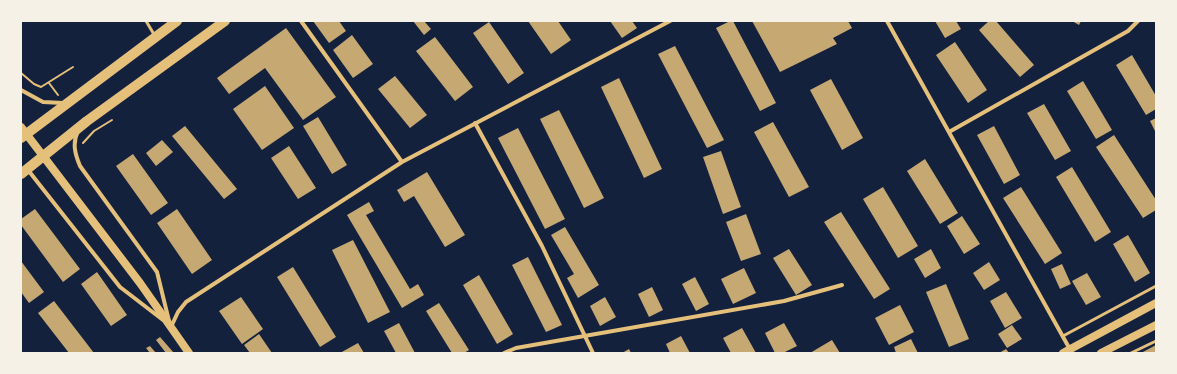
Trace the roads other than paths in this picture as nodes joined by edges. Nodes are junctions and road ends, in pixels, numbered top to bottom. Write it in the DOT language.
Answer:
graph roads {
  1 [pos="146,21"];
  2 [pos="177,21"];
  3 [pos="225,21"];
  4 [pos="301,21"];
  5 [pos="670,21"];
  6 [pos="887,21"];
  7 [pos="1138,21"];
  8 [pos="156,37"];
  9 [pos="21,90"];
  10 [pos="71,100"];
  11 [pos="87,121"];
  12 [pos="475,123"];
  13 [pos="21,127"];
  14 [pos="949,132"];
  15 [pos="21,138"];
  16 [pos="402,162"];
  17 [pos="24,172"];
  18 [pos="842,285"];
  19 [pos="1156,286"];
  20 [pos="1156,303"];
  21 [pos="1156,325"];
  22 [pos="171,327"];
  23 [pos="584,336"];
  24 [pos="1063,336"];
  25 [pos="1131,338"];
  26 [pos="1156,341"];
  27 [pos="1068,351"];
  28 [pos="189,353"];
  29 [pos="504,353"];
  30 [pos="593,353"];
  31 [pos="1101,353"];
  32 [pos="1116,353"];
  33 [pos="1131,353"];
  1 -- 8 [label="lane"];
  2 -- 8 [label="highway"];
  3 -- 11 [label="highway"];
  4 -- 16 [label="street"];
  5 -- 12 [label="street"];
  6 -- 14 [label="street"];
  7 -- 14 [label="street"];
  8 -- 10 [label="highway"];
  9 -- 10 [label="street"];
  10 -- 15 [label="highway"];
  11 -- 17 [label="highway"];
  11 -- 22 [label="street"];
  12 -- 16 [label="street"];
  12 -- 23 [label="street"];
  13 -- 22 [label="main road"];
  14 -- 24 [label="street"];
  16 -- 22 [label="street"];
  17 -- 22 [label="street"];
  18 -- 23 [label="street"];
  19 -- 24 [label="lane"];
  20 -- 27 [label="main road"];
  21 -- 25 [label="main road"];
  22 -- 28 [label="main road"];
  23 -- 29 [label="street"];
  23 -- 30 [label="street"];
  24 -- 27 [label="street"];
  25 -- 31 [label="main road"];
  25 -- 32 [label="main road"];
  26 -- 33 [label="lane"];
}
